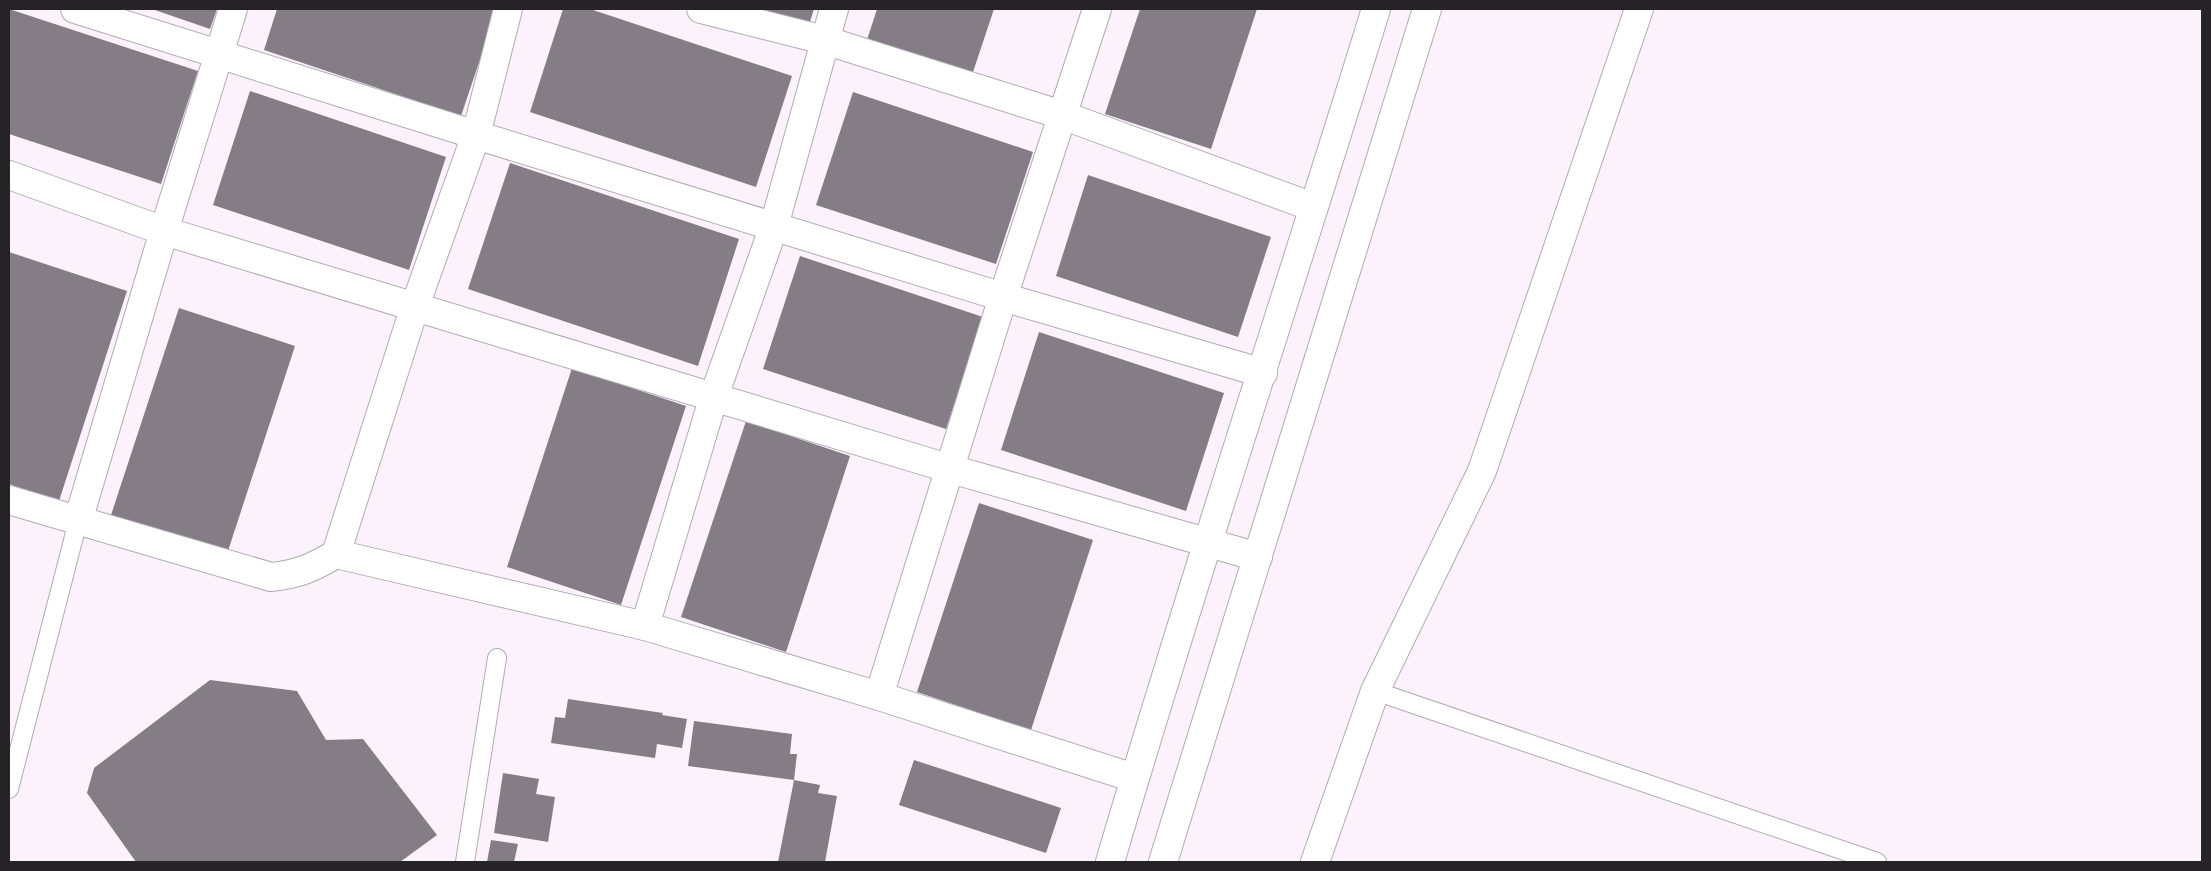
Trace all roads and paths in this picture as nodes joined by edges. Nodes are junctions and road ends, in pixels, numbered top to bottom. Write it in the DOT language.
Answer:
graph roads {
  1 [pos="75,9"];
  2 [pos="233,9"];
  3 [pos="508,9"];
  4 [pos="701,9"];
  5 [pos="834,9"];
  6 [pos="1097,9"];
  7 [pos="1376,9"];
  8 [pos="1427,9"];
  9 [pos="1639,9"];
  10 [pos="824,40"];
  11 [pos="219,53"];
  12 [pos="1062,115"];
  13 [pos="476,135"];
  14 [pos="9,174"];
  15 [pos="1313,207"];
  16 [pos="774,226"];
  17 [pos="164,230"];
  18 [pos="1003,297"];
  19 [pos="415,306"];
  20 [pos="1262,373"];
  21 [pos="714,396"];
  22 [pos="951,469"];
  23 [pos="9,500"];
  24 [pos="78,521"];
  25 [pos="1206,542"];
  26 [pos="336,554"];
  27 [pos="1258,557"];
  28 [pos="645,626"];
  29 [pos="497,658"];
  30 [pos="1375,690"];
  31 [pos="879,696"];
  32 [pos="1134,778"];
  33 [pos="9,789"];
  34 [pos="465,862"];
  35 [pos="1110,862"];
  36 [pos="1162,862"];
  37 [pos="1315,862"];
  38 [pos="1877,862"];
  1 -- 11 [label="street"];
  2 -- 11 [label="street"];
  3 -- 13 [label="street"];
  4 -- 10 [label="street"];
  5 -- 10 [label="street"];
  6 -- 12 [label="street"];
  7 -- 15 [label="street"];
  8 -- 27 [label="street"];
  9 -- 30 [label="street"];
  10 -- 12 [label="street"];
  10 -- 16 [label="street"];
  11 -- 13 [label="street"];
  11 -- 17 [label="street"];
  12 -- 15 [label="street"];
  12 -- 18 [label="street"];
  13 -- 16 [label="street"];
  13 -- 19 [label="street"];
  14 -- 17 [label="street"];
  15 -- 20 [label="street"];
  16 -- 18 [label="street"];
  16 -- 21 [label="street"];
  17 -- 19 [label="street"];
  17 -- 24 [label="street"];
  18 -- 20 [label="street"];
  18 -- 22 [label="street"];
  19 -- 21 [label="street"];
  19 -- 26 [label="street"];
  20 -- 25 [label="street"];
  21 -- 22 [label="street"];
  21 -- 28 [label="street"];
  22 -- 25 [label="street"];
  22 -- 31 [label="street"];
  23 -- 24 [label="street"];
  24 -- 26 [label="street"];
  24 -- 33 [label="lane"];
  25 -- 27 [label="street"];
  25 -- 32 [label="street"];
  26 -- 28 [label="street"];
  27 -- 36 [label="street"];
  28 -- 31 [label="street"];
  29 -- 34 [label="lane"];
  30 -- 37 [label="street"];
  30 -- 38 [label="lane"];
  31 -- 32 [label="street"];
  32 -- 35 [label="street"];
}
